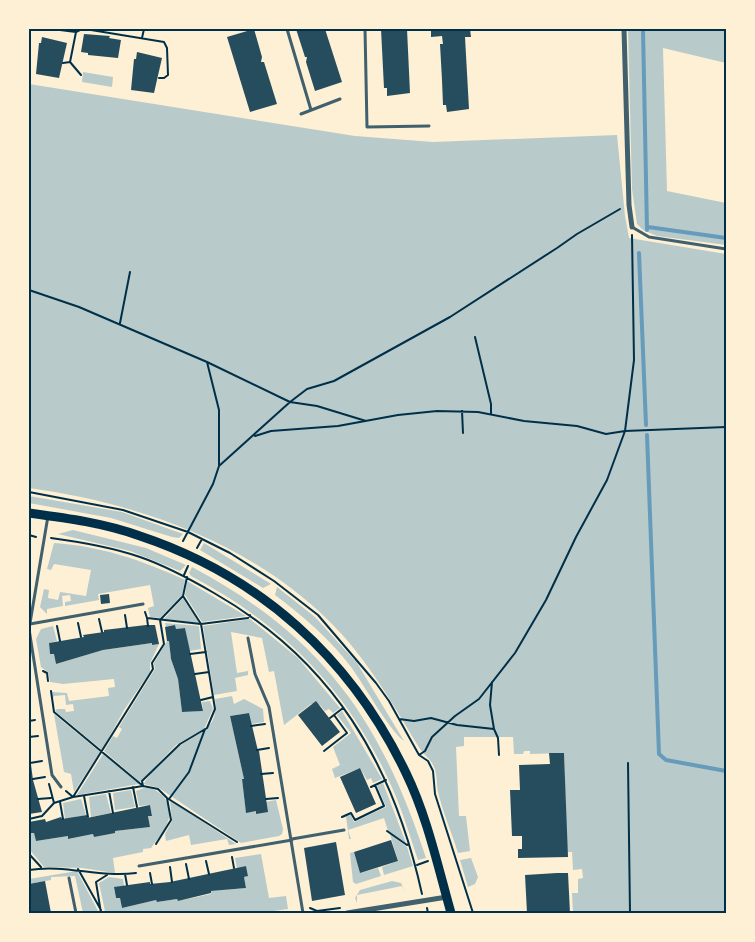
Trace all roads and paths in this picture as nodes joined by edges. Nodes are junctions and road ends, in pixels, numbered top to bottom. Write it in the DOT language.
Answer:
graph roads {
  1 [pos="52,29"];
  2 [pos="83,29"];
  3 [pos="144,29"];
  4 [pos="154,29"];
  5 [pos="158,29"];
  6 [pos="287,29"];
  7 [pos="365,29"];
  8 [pos="624,29"];
  9 [pos="65,30"];
  10 [pos="98,31"];
  11 [pos="76,32"];
  12 [pos="97,36"];
  13 [pos="142,38"];
  14 [pos="70,62"];
  15 [pos="63,63"];
  16 [pos="81,75"];
  17 [pos="159,78"];
  18 [pos="340,99"];
  19 [pos="311,110"];
  20 [pos="301,114"];
  21 [pos="429,126"];
  22 [pos="629,205"];
  23 [pos="632,227"];
  24 [pos="726,249"];
  25 [pos="130,272"];
  26 [pos="29,290"];
  27 [pos="120,324"];
  28 [pos="475,337"];
  29 [pos="207,362"];
  30 [pos="290,402"];
  31 [pos="462,411"];
  32 [pos="491,414"];
  33 [pos="366,421"];
  34 [pos="726,427"];
  35 [pos="625,430"];
  36 [pos="463,433"];
  37 [pos="252,437"];
  38 [pos="219,466"];
  39 [pos="29,513"];
  40 [pos="48,516"];
  41 [pos="29,535"];
  42 [pos="35,536"];
  43 [pos="53,538"];
  44 [pos="179,550"];
  45 [pos="187,577"];
  46 [pos="183,596"];
  47 [pos="143,604"];
  48 [pos="138,610"];
  49 [pos="131,612"];
  50 [pos="250,615"];
  51 [pos="92,618"];
  52 [pos="146,618"];
  53 [pos="160,620"];
  54 [pos="71,622"];
  55 [pos="64,623"];
  56 [pos="30,624"];
  57 [pos="57,624"];
  58 [pos="201,624"];
  59 [pos="51,625"];
  60 [pos="148,626"];
  61 [pos="127,628"];
  62 [pos="102,632"];
  63 [pos="81,637"];
  64 [pos="248,638"];
  65 [pos="60,641"];
  66 [pos="206,652"];
  67 [pos="190,654"];
  68 [pos="38,668"];
  69 [pos="209,672"];
  70 [pos="195,674"];
  71 [pos="493,679"];
  72 [pos="48,681"];
  73 [pos="51,691"];
  74 [pos="213,697"];
  75 [pos="202,700"];
  76 [pos="343,708"];
  77 [pos="334,715"];
  78 [pos="330,718"];
  79 [pos="38,719"];
  80 [pos="399,719"];
  81 [pos="29,721"];
  82 [pos="448,722"];
  83 [pos="267,723"];
  84 [pos="251,726"];
  85 [pos="205,729"];
  86 [pos="494,729"];
  87 [pos="40,735"];
  88 [pos="29,737"];
  89 [pos="271,747"];
  90 [pos="257,750"];
  91 [pos="324,751"];
  92 [pos="102,752"];
  93 [pos="499,755"];
  94 [pos="45,761"];
  95 [pos="30,763"];
  96 [pos="628,763"];
  97 [pos="276,772"];
  98 [pos="261,774"];
  99 [pos="48,777"];
  100 [pos="33,779"];
  101 [pos="386,780"];
  102 [pos="375,785"];
  103 [pos="142,786"];
  104 [pos="61,787"];
  105 [pos="134,787"];
  106 [pos="370,787"];
  107 [pos="109,791"];
  108 [pos="84,796"];
  109 [pos="73,797"];
  110 [pos="51,798"];
  111 [pos="168,798"];
  112 [pos="280,798"];
  113 [pos="38,799"];
  114 [pos="266,800"];
  115 [pos="60,802"];
  116 [pos="137,807"];
  117 [pos="112,813"];
  118 [pos="88,817"];
  119 [pos="342,817"];
  120 [pos="29,819"];
  121 [pos="63,819"];
  122 [pos="344,830"];
  123 [pos="387,831"];
  124 [pos="292,839"];
  125 [pos="156,844"];
  126 [pos="410,844"];
  127 [pos="246,848"];
  128 [pos="29,854"];
  129 [pos="232,857"];
  130 [pos="206,861"];
  131 [pos="427,862"];
  132 [pos="186,864"];
  133 [pos="417,865"];
  134 [pos="139,866"];
  135 [pos="170,867"];
  136 [pos="42,868"];
  137 [pos="234,868"];
  138 [pos="78,869"];
  139 [pos="149,870"];
  140 [pos="108,874"];
  141 [pos="125,874"];
  142 [pos="209,874"];
  143 [pos="69,878"];
  144 [pos="189,879"];
  145 [pos="172,882"];
  146 [pos="152,884"];
  147 [pos="127,885"];
  148 [pos="418,895"];
  149 [pos="447,897"];
  150 [pos="307,903"];
  151 [pos="427,908"];
  152 [pos="347,910"];
  153 [pos="101,912"];
  154 [pos="323,912"];
  155 [pos="76,913"];
  156 [pos="303,913"];
  157 [pos="428,913"];
  158 [pos="451,913"];
  159 [pos="473,913"];
  160 [pos="630,913"];
  1 -- 9 [label="path"];
  2 -- 10 [label="path"];
  2 -- 11 [label="path"];
  3 -- 13 [label="path"];
  4 -- 5 [label="path"];
  6 -- 19 [label="lane"];
  7 -- 21 [label="lane"];
  8 -- 22 [label="street"];
  9 -- 11 [label="path"];
  10 -- 12 [label="path"];
  10 -- 13 [label="path"];
  11 -- 14 [label="path"];
  13 -- 17 [label="path"];
  14 -- 15 [label="path"];
  14 -- 16 [label="path"];
  18 -- 19 [label="lane"];
  19 -- 20 [label="lane"];
  22 -- 23 [label="street"];
  22 -- 30 [label="path"];
  23 -- 24 [label="lane"];
  23 -- 35 [label="path"];
  25 -- 27 [label="path"];
  26 -- 27 [label="path"];
  27 -- 29 [label="path"];
  28 -- 32 [label="path"];
  29 -- 30 [label="path"];
  29 -- 38 [label="path"];
  30 -- 33 [label="path"];
  30 -- 37 [label="path"];
  31 -- 32 [label="path"];
  31 -- 33 [label="path"];
  31 -- 36 [label="path"];
  32 -- 35 [label="path"];
  33 -- 37 [label="path"];
  34 -- 35 [label="path"];
  35 -- 71 [label="path"];
  37 -- 38 [label="path"];
  38 -- 44 [label="path"];
  39 -- 40 [label="main road"];
  40 -- 44 [label="main road"];
  40 -- 56 [label="lane"];
  41 -- 42 [label="path"];
  43 -- 45 [label="path"];
  44 -- 149 [label="main road"];
  45 -- 46 [label="path"];
  45 -- 50 [label="path"];
  46 -- 53 [label="path"];
  46 -- 58 [label="path"];
  47 -- 56 [label="lane"];
  48 -- 52 [label="path"];
  49 -- 61 [label="path"];
  50 -- 58 [label="path"];
  50 -- 76 [label="path"];
  51 -- 62 [label="path"];
  52 -- 53 [label="path"];
  52 -- 60 [label="path"];
  53 -- 58 [label="path"];
  53 -- 92 [label="path"];
  54 -- 63 [label="path"];
  55 -- 57 [label="path"];
  56 -- 104 [label="lane"];
  57 -- 59 [label="path"];
  57 -- 65 [label="path"];
  58 -- 66 [label="path"];
  64 -- 124 [label="lane"];
  66 -- 67 [label="path"];
  66 -- 69 [label="path"];
  68 -- 72 [label="path"];
  69 -- 70 [label="path"];
  69 -- 74 [label="path"];
  71 -- 82 [label="path"];
  71 -- 86 [label="path"];
  73 -- 92 [label="path"];
  74 -- 75 [label="path"];
  74 -- 85 [label="path"];
  76 -- 77 [label="path"];
  76 -- 101 [label="path"];
  77 -- 78 [label="path"];
  77 -- 91 [label="path"];
  79 -- 81 [label="path"];
  80 -- 82 [label="path"];
  82 -- 86 [label="path"];
  82 -- 159 [label="path"];
  83 -- 84 [label="path"];
  85 -- 103 [label="path"];
  85 -- 111 [label="path"];
  86 -- 93 [label="path"];
  87 -- 88 [label="path"];
  89 -- 90 [label="path"];
  92 -- 103 [label="path"];
  92 -- 109 [label="path"];
  94 -- 95 [label="path"];
  96 -- 160 [label="path"];
  97 -- 98 [label="path"];
  99 -- 100 [label="path"];
  101 -- 102 [label="path"];
  101 -- 126 [label="path"];
  102 -- 106 [label="path"];
  102 -- 119 [label="path"];
  103 -- 105 [label="path"];
  103 -- 111 [label="path"];
  104 -- 109 [label="path"];
  105 -- 107 [label="path"];
  105 -- 116 [label="path"];
  107 -- 108 [label="path"];
  107 -- 117 [label="path"];
  108 -- 109 [label="path"];
  108 -- 118 [label="path"];
  109 -- 115 [label="path"];
  110 -- 113 [label="path"];
  111 -- 125 [label="path"];
  111 -- 127 [label="path"];
  112 -- 114 [label="path"];
  115 -- 120 [label="path"];
  115 -- 121 [label="path"];
  122 -- 124 [label="lane"];
  123 -- 126 [label="path"];
  124 -- 127 [label="lane"];
  124 -- 156 [label="lane"];
  126 -- 133 [label="path"];
  127 -- 134 [label="lane"];
  128 -- 136 [label="path"];
  129 -- 137 [label="path"];
  130 -- 142 [label="path"];
  131 -- 133 [label="path"];
  132 -- 144 [label="path"];
  133 -- 148 [label="path"];
  135 -- 145 [label="path"];
  138 -- 153 [label="path"];
  139 -- 146 [label="path"];
  140 -- 153 [label="path"];
  141 -- 147 [label="path"];
  143 -- 155 [label="lane"];
  149 -- 152 [label="street"];
  149 -- 158 [label="main road"];
  150 -- 154 [label="path"];
  151 -- 157 [label="path"];
  152 -- 154 [label="path"];
}
